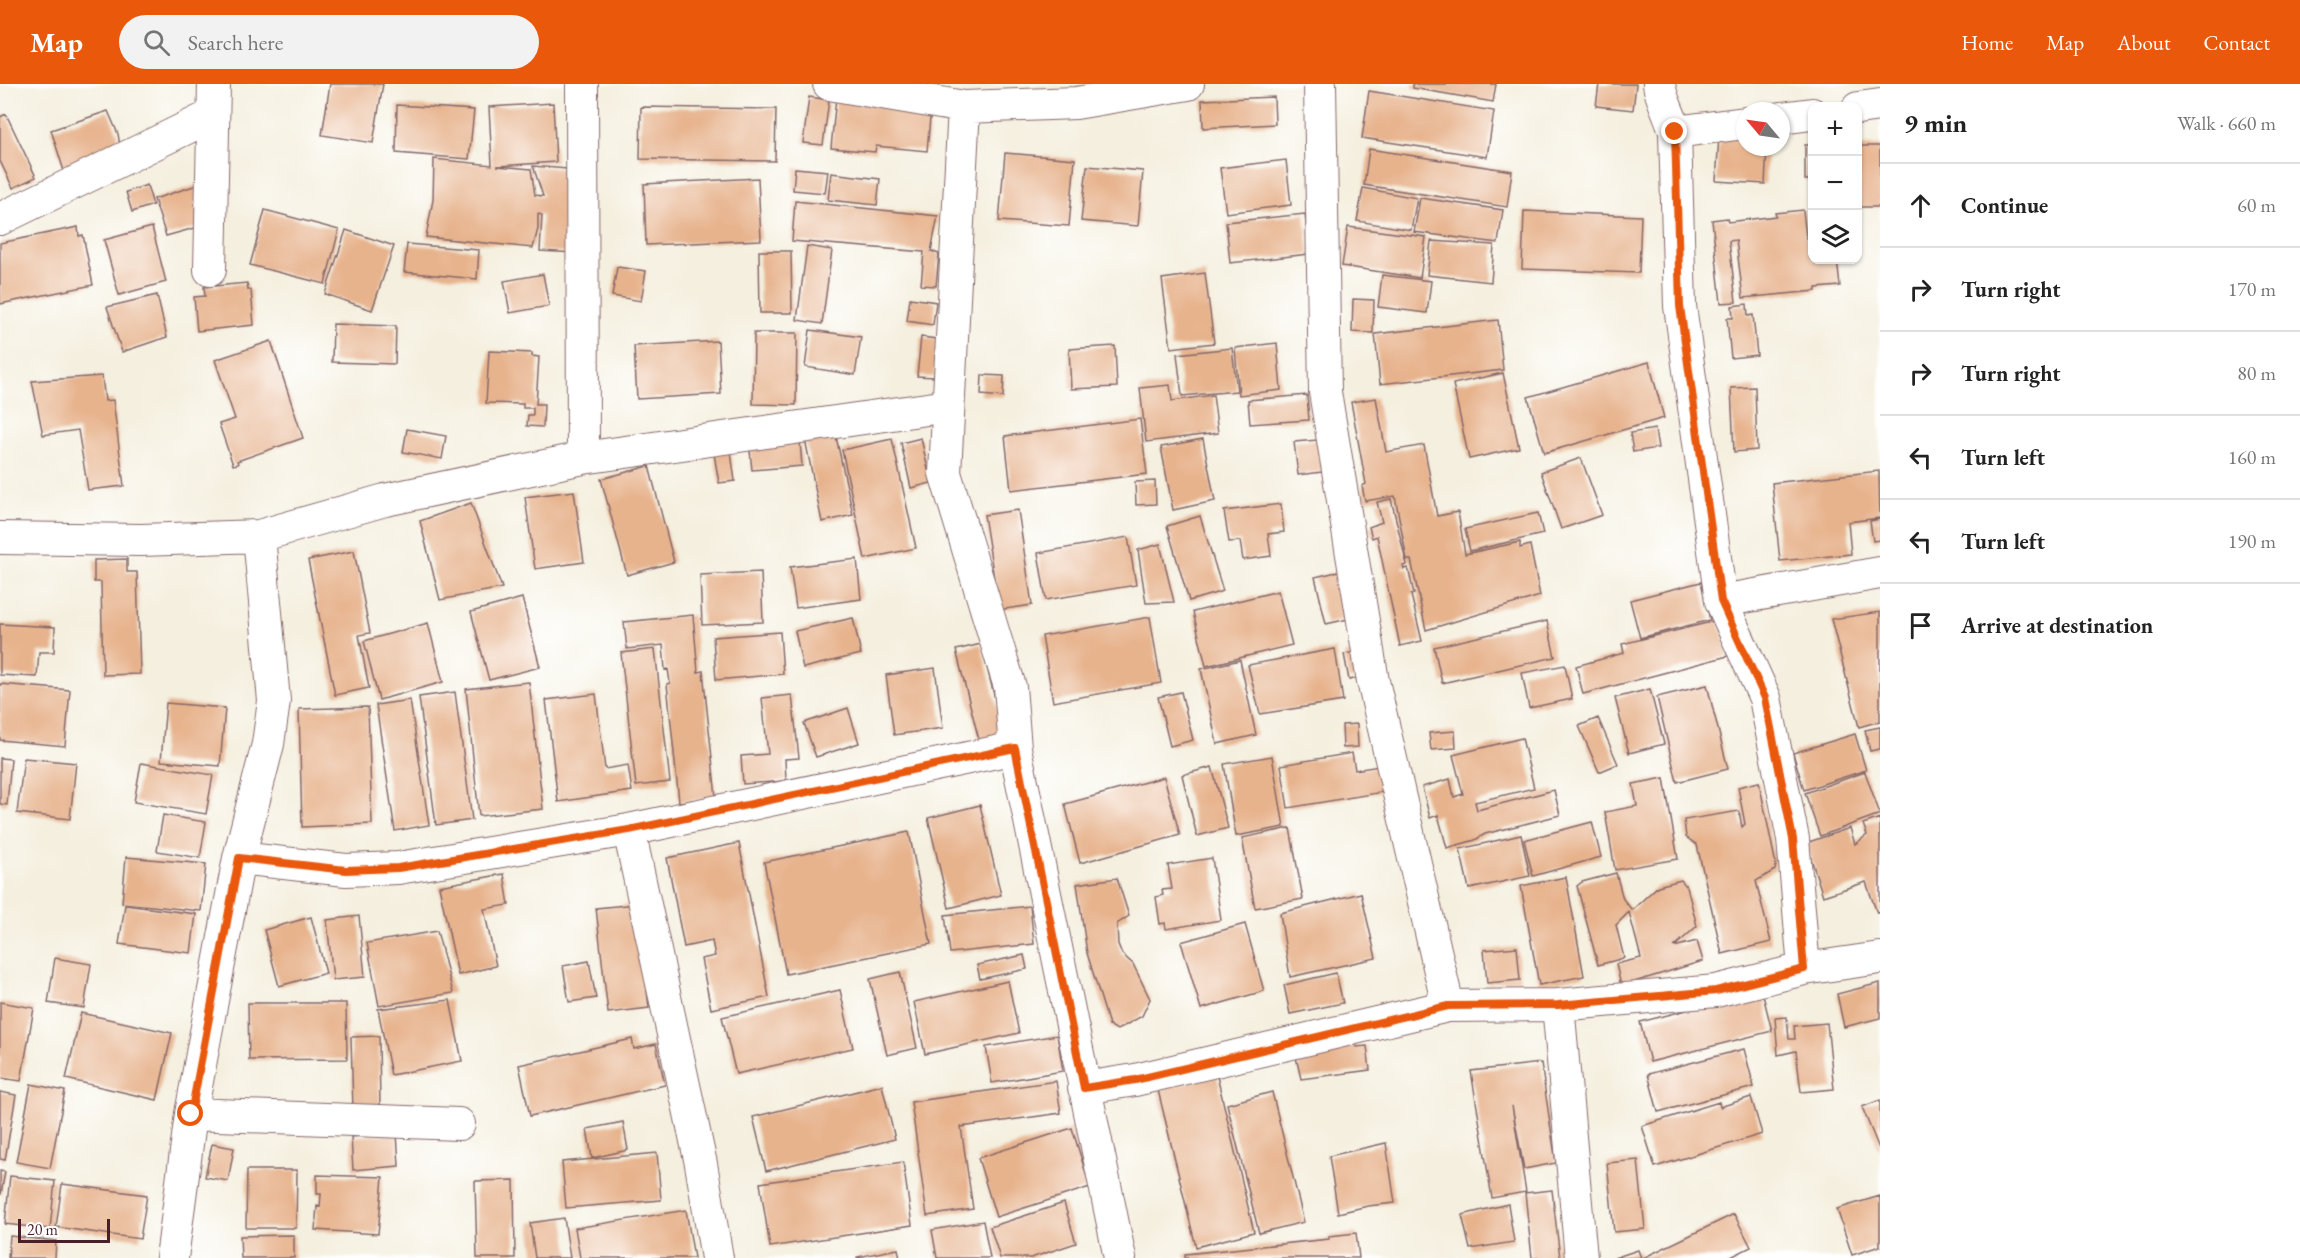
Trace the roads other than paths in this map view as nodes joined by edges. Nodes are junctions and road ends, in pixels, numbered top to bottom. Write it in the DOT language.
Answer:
graph roads {
  1 [pos="214,84"];
  2 [pos="582,84"];
  3 [pos="829,84"];
  4 [pos="1188,84"];
  5 [pos="1320,84"];
  6 [pos="1659,84"];
  7 [pos="1076,93"];
  8 [pos="1880,105"];
  9 [pos="964,107"];
  10 [pos="1862,107"];
  11 [pos="213,115"];
  12 [pos="1808,115"];
  13 [pos="1790,117"];
  14 [pos="1736,124"];
  15 [pos="1675,132"];
  16 [pos="0,219"];
  17 [pos="210,270"];
  18 [pos="948,406"];
  19 [pos="583,458"];
  20 [pos="259,536"];
  21 [pos="0,538"];
  22 [pos="1880,573"];
  23 [pos="1721,601"];
  24 [pos="1015,748"];
  25 [pos="629,830"];
  26 [pos="239,858"];
  27 [pos="1880,958"];
  28 [pos="1804,969"];
  29 [pos="1558,1005"];
  30 [pos="1448,1006"];
  31 [pos="1084,1088"];
  32 [pos="191,1114"];
  33 [pos="459,1124"];
  34 [pos="172,1258"];
  35 [pos="717,1258"];
  36 [pos="1120,1258"];
  37 [pos="1581,1258"];
  1 -- 11 [label="street"];
  2 -- 19 [label="street"];
  3 -- 9 [label="street"];
  4 -- 7 [label="street"];
  5 -- 30 [label="street"];
  6 -- 15 [label="street"];
  7 -- 9 [label="street"];
  8 -- 10 [label="street"];
  9 -- 18 [label="street"];
  11 -- 16 [label="street"];
  11 -- 17 [label="street"];
  12 -- 13 [label="street"];
  14 -- 15 [label="street"];
  15 -- 23 [label="street"];
  18 -- 19 [label="street"];
  18 -- 24 [label="street"];
  19 -- 20 [label="street"];
  20 -- 21 [label="street"];
  20 -- 26 [label="street"];
  22 -- 23 [label="street"];
  23 -- 28 [label="street"];
  24 -- 25 [label="street"];
  24 -- 31 [label="street"];
  25 -- 26 [label="street"];
  25 -- 35 [label="street"];
  26 -- 32 [label="street"];
  27 -- 28 [label="street"];
  28 -- 29 [label="street"];
  29 -- 30 [label="street"];
  29 -- 37 [label="street"];
  30 -- 31 [label="street"];
  31 -- 36 [label="street"];
  32 -- 33 [label="street"];
  32 -- 34 [label="street"];
}
